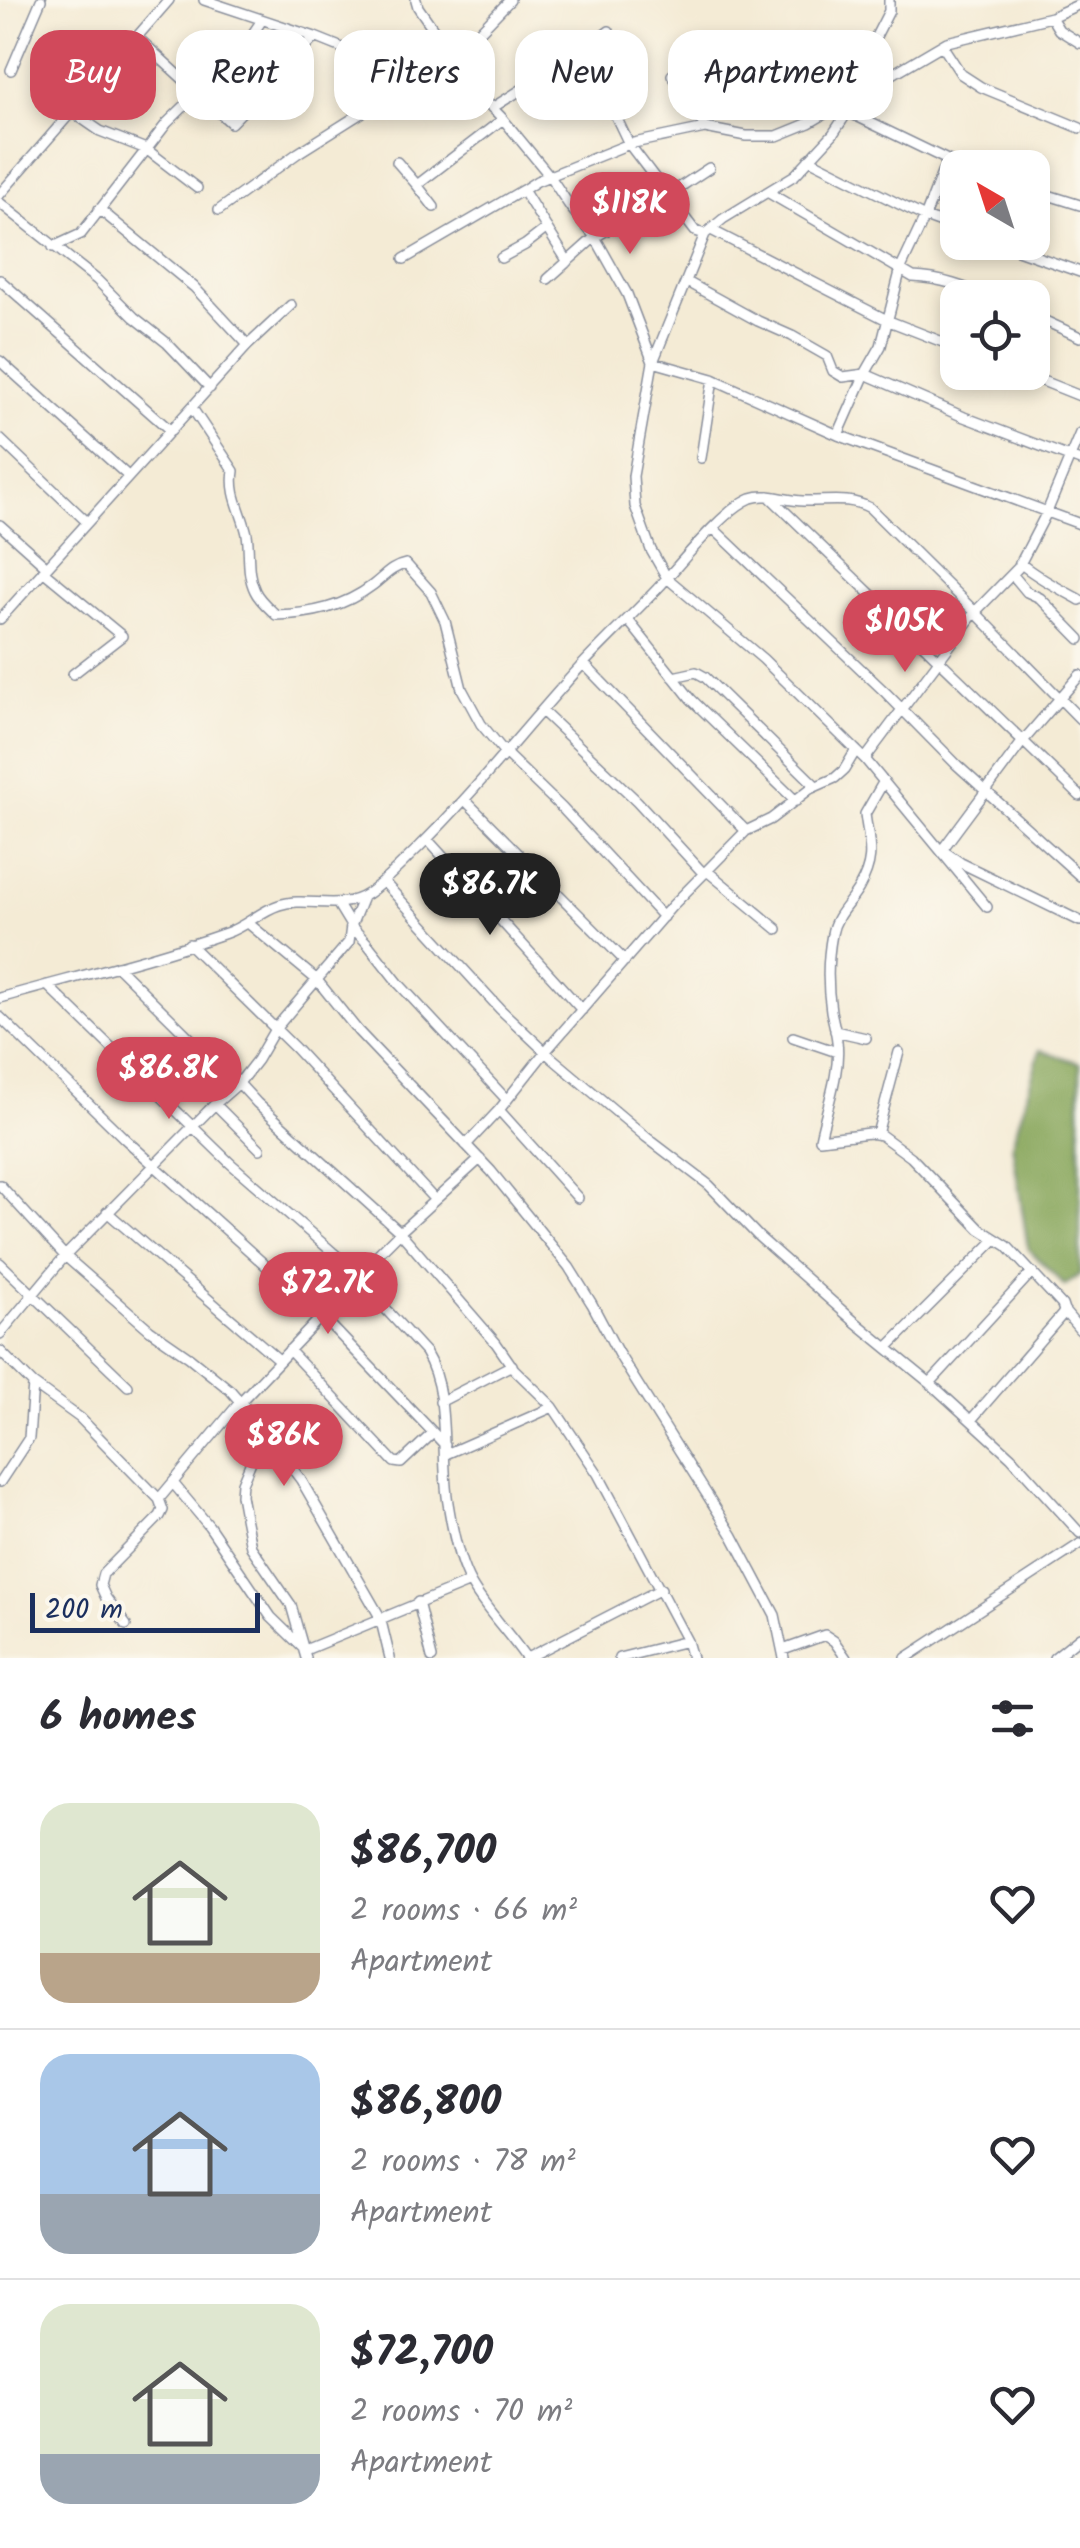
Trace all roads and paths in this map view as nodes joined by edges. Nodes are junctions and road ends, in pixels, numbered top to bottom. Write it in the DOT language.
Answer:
graph roads {
  1 [pos="41,0"];
  2 [pos="169,0"];
  3 [pos="204,0"];
  4 [pos="416,0"];
  5 [pos="510,0"];
  6 [pos="889,0"];
  7 [pos="1080,4"];
  8 [pos="1051,17"];
  9 [pos="262,20"];
  10 [pos="143,30"];
  11 [pos="255,30"];
  12 [pos="435,30"];
  13 [pos="480,30"];
  14 [pos="879,30"];
  15 [pos="315,37"];
  16 [pos="1080,43"];
  17 [pos="334,45"];
  18 [pos="942,45"];
  19 [pos="156,54"];
  20 [pos="11,70"];
  21 [pos="176,73"];
  22 [pos="893,74"];
  23 [pos="495,111"];
  24 [pos="176,114"];
  25 [pos="504,119"];
  26 [pos="63,120"];
  27 [pos="83,120"];
  28 [pos="350,120"];
  29 [pos="618,120"];
  30 [pos="701,120"];
  31 [pos="815,120"];
  32 [pos="842,120"];
  33 [pos="864,120"];
  34 [pos="705,128"];
  35 [pos="1080,128"];
  36 [pos="629,144"];
  37 [pos="146,148"];
  38 [pos="940,157"];
  39 [pos="810,160"];
  40 [pos="397,162"];
  41 [pos="709,168"];
  42 [pos="550,175"];
  43 [pos="940,178"];
  44 [pos="417,186"];
  45 [pos="197,188"];
  46 [pos="523,190"];
  47 [pos="769,192"];
  48 [pos="0,194"];
  49 [pos="668,195"];
  50 [pos="1050,196"];
  51 [pos="0,203"];
  52 [pos="1080,205"];
  53 [pos="434,206"];
  54 [pos="99,209"];
  55 [pos="219,210"];
  56 [pos="925,218"];
  57 [pos="940,223"];
  58 [pos="546,228"];
  59 [pos="708,232"];
  60 [pos="595,237"];
  61 [pos="53,247"];
  62 [pos="501,258"];
  63 [pos="404,259"];
  64 [pos="1046,260"];
  65 [pos="568,262"];
  66 [pos="900,268"];
  67 [pos="1080,272"];
  68 [pos="548,279"];
  69 [pos="0,280"];
  70 [pos="941,280"];
  71 [pos="687,282"];
  72 [pos="291,305"];
  73 [pos="889,321"];
  74 [pos="1050,323"];
  75 [pos="1080,337"];
  76 [pos="940,341"];
  77 [pos="248,345"];
  78 [pos="0,361"];
  79 [pos="653,362"];
  80 [pos="865,374"];
  81 [pos="713,379"];
  82 [pos="1050,384"];
  83 [pos="210,388"];
  84 [pos="1080,396"];
  85 [pos="192,408"];
  86 [pos="171,431"];
  87 [pos="1080,433"];
  88 [pos="838,435"];
  89 [pos="0,439"];
  90 [pos="701,458"];
  91 [pos="1075,459"];
  92 [pos="128,476"];
  93 [pos="768,495"];
  94 [pos="1046,512"];
  95 [pos="87,522"];
  96 [pos="1080,524"];
  97 [pos="0,525"];
  98 [pos="713,528"];
  99 [pos="1020,563"];
  100 [pos="45,569"];
  101 [pos="1012,574"];
  102 [pos="667,578"];
  103 [pos="1080,600"];
  104 [pos="975,612"];
  105 [pos="1,614"];
  106 [pos="628,620"];
  107 [pos="1080,639"];
  108 [pos="940,661"];
  109 [pos="584,664"];
  110 [pos="73,674"];
  111 [pos="1080,675"];
  112 [pos="673,677"];
  113 [pos="1059,697"];
  114 [pos="902,710"];
  115 [pos="542,711"];
  116 [pos="1080,719"];
  117 [pos="1023,741"];
  118 [pos="856,750"];
  119 [pos="506,754"];
  120 [pos="866,759"];
  121 [pos="884,781"];
  122 [pos="816,786"];
  123 [pos="987,790"];
  124 [pos="1080,796"];
  125 [pos="465,800"];
  126 [pos="796,800"];
  127 [pos="746,831"];
  128 [pos="426,839"];
  129 [pos="942,850"];
  130 [pos="705,872"];
  131 [pos="1080,876"];
  132 [pos="384,882"];
  133 [pos="363,897"];
  134 [pos="336,903"];
  135 [pos="987,907"];
  136 [pos="663,917"];
  137 [pos="1080,921"];
  138 [pos="248,923"];
  139 [pos="350,926"];
  140 [pos="777,930"];
  141 [pos="189,944"];
  142 [pos="624,961"];
  143 [pos="117,966"];
  144 [pos="317,980"];
  145 [pos="47,984"];
  146 [pos="0,998"];
  147 [pos="582,1010"];
  148 [pos="0,1017"];
  149 [pos="274,1029"];
  150 [pos="835,1031"];
  151 [pos="793,1037"];
  152 [pos="866,1038"];
  153 [pos="544,1052"];
  154 [pos="837,1052"];
  155 [pos="899,1052"];
  156 [pos="238,1083"];
  157 [pos="507,1100"];
  158 [pos="215,1104"];
  159 [pos="499,1110"];
  160 [pos="193,1126"];
  161 [pos="877,1134"];
  162 [pos="466,1145"];
  163 [pos="260,1149"];
  164 [pos="480,1159"];
  165 [pos="153,1165"];
  166 [pos="0,1185"];
  167 [pos="578,1198"];
  168 [pos="434,1200"];
  169 [pos="107,1212"];
  170 [pos="400,1232"];
  171 [pos="996,1240"];
  172 [pos="65,1256"];
  173 [pos="0,1263"];
  174 [pos="1032,1272"];
  175 [pos="356,1276"];
  176 [pos="33,1294"];
  177 [pos="1064,1310"];
  178 [pos="322,1316"];
  179 [pos="1080,1330"];
  180 [pos="0,1334"];
  181 [pos="887,1348"];
  182 [pos="289,1350"];
  183 [pos="0,1351"];
  184 [pos="280,1360"];
  185 [pos="512,1365"];
  186 [pos="930,1383"];
  187 [pos="34,1384"];
  188 [pos="128,1386"];
  189 [pos="241,1401"];
  190 [pos="440,1402"];
  191 [pos="553,1407"];
  192 [pos="971,1420"];
  193 [pos="260,1424"];
  194 [pos="433,1433"];
  195 [pos="445,1450"];
  196 [pos="0,1482"];
  197 [pos="172,1483"];
  198 [pos="159,1500"];
  199 [pos="1080,1534"];
  200 [pos="1080,1544"];
  201 [pos="470,1582"];
  202 [pos="661,1589"];
  203 [pos="418,1602"];
  204 [pos="380,1617"];
  205 [pos="126,1625"];
  206 [pos="1080,1637"];
  207 [pos="687,1641"];
  208 [pos="306,1654"];
  209 [pos="784,1654"];
  210 [pos="390,1658"];
  211 [pos="432,1658"];
  212 [pos="527,1658"];
  213 [pos="619,1658"];
  214 [pos="692,1658"];
  215 [pos="846,1658"];
  216 [pos="906,1658"];
  217 [pos="1054,1658"];
  1 -- 20 [label="street"];
  2 -- 10 [label="street"];
  3 -- 9 [label="street"];
  4 -- 12 [label="street"];
  5 -- 13 [label="street"];
  6 -- 14 [label="street"];
  7 -- 8 [label="street"];
  8 -- 16 [label="street"];
  8 -- 18 [label="street"];
  9 -- 11 [label="street"];
  9 -- 15 [label="street"];
  15 -- 17 [label="street"];
  18 -- 22 [label="street"];
  18 -- 35 [label="street"];
  19 -- 21 [label="street"];
  23 -- 25 [label="street"];
  24 -- 37 [label="street"];
  25 -- 42 [label="street"];
  25 -- 44 [label="street"];
  26 -- 48 [label="street"];
  27 -- 37 [label="street"];
  28 -- 55 [label="street"];
  29 -- 36 [label="street"];
  30 -- 34 [label="street"];
  31 -- 34 [label="street"];
  32 -- 39 [label="street"];
  33 -- 38 [label="street"];
  34 -- 36 [label="street"];
  36 -- 42 [label="street"];
  36 -- 49 [label="street"];
  37 -- 45 [label="street"];
  37 -- 54 [label="street"];
  39 -- 47 [label="street"];
  39 -- 56 [label="street"];
  40 -- 44 [label="street"];
  41 -- 49 [label="street"];
  42 -- 46 [label="street"];
  42 -- 60 [label="street"];
  43 -- 56 [label="street"];
  44 -- 53 [label="street"];
  46 -- 58 [label="street"];
  46 -- 63 [label="street"];
  47 -- 59 [label="street"];
  47 -- 66 [label="street"];
  49 -- 59 [label="street"];
  49 -- 60 [label="street"];
  50 -- 52 [label="street"];
  51 -- 61 [label="street"];
  54 -- 61 [label="street"];
  54 -- 77 [label="street"];
  56 -- 57 [label="street"];
  56 -- 66 [label="street"];
  58 -- 62 [label="street"];
  58 -- 65 [label="street"];
  59 -- 71 [label="street"];
  59 -- 73 [label="street"];
  60 -- 65 [label="street"];
  60 -- 79 [label="street"];
  61 -- 83 [label="street"];
  64 -- 67 [label="street"];
  65 -- 68 [label="street"];
  66 -- 70 [label="street"];
  66 -- 73 [label="street"];
  69 -- 86 [label="street"];
  71 -- 79 [label="street"];
  71 -- 80 [label="street"];
  72 -- 77 [label="street"];
  73 -- 76 [label="street"];
  73 -- 80 [label="street"];
  74 -- 75 [label="street"];
  77 -- 83 [label="street"];
  78 -- 92 [label="street"];
  79 -- 81 [label="street"];
  79 -- 102 [label="street"];
  80 -- 88 [label="street"];
  80 -- 91 [label="street"];
  81 -- 88 [label="street"];
  81 -- 90 [label="street"];
  82 -- 84 [label="street"];
  83 -- 85 [label="street"];
  85 -- 86 [label="street"];
  85 -- 119 [label="street"];
  86 -- 92 [label="street"];
  87 -- 91 [label="street"];
  88 -- 94 [label="street"];
  89 -- 95 [label="street"];
  91 -- 94 [label="street"];
  92 -- 95 [label="street"];
  93 -- 98 [label="street"];
  93 -- 104 [label="street"];
  93 -- 108 [label="street"];
  94 -- 96 [label="street"];
  94 -- 99 [label="street"];
  95 -- 100 [label="street"];
  97 -- 100 [label="street"];
  98 -- 102 [label="street"];
  98 -- 114 [label="street"];
  99 -- 101 [label="street"];
  99 -- 103 [label="street"];
  100 -- 105 [label="street"];
  100 -- 110 [label="street"];
  101 -- 104 [label="street"];
  101 -- 107 [label="street"];
  102 -- 106 [label="street"];
  102 -- 118 [label="street"];
  104 -- 108 [label="street"];
  104 -- 113 [label="street"];
  106 -- 109 [label="street"];
  106 -- 112 [label="street"];
  108 -- 114 [label="street"];
  108 -- 117 [label="street"];
  109 -- 115 [label="street"];
  109 -- 127 [label="street"];
  111 -- 113 [label="street"];
  112 -- 122 [label="street"];
  112 -- 126 [label="street"];
  113 -- 116 [label="street"];
  113 -- 117 [label="street"];
  114 -- 120 [label="street"];
  114 -- 123 [label="street"];
  115 -- 119 [label="street"];
  115 -- 130 [label="street"];
  117 -- 123 [label="street"];
  117 -- 124 [label="street"];
  118 -- 120 [label="street"];
  118 -- 122 [label="street"];
  119 -- 125 [label="street"];
  119 -- 136 [label="street"];
  120 -- 121 [label="street"];
  121 -- 129 [label="street"];
  121 -- 150 [label="street"];
  122 -- 126 [label="street"];
  123 -- 129 [label="street"];
  123 -- 131 [label="street"];
  125 -- 128 [label="street"];
  125 -- 142 [label="street"];
  126 -- 127 [label="street"];
  127 -- 130 [label="street"];
  128 -- 132 [label="street"];
  128 -- 147 [label="street"];
  129 -- 135 [label="street"];
  129 -- 137 [label="street"];
  130 -- 136 [label="street"];
  130 -- 140 [label="street"];
  132 -- 133 [label="street"];
  132 -- 153 [label="street"];
  133 -- 134 [label="street"];
  133 -- 139 [label="street"];
  134 -- 138 [label="street"];
  134 -- 139 [label="street"];
  136 -- 142 [label="street"];
  138 -- 141 [label="street"];
  138 -- 144 [label="street"];
  139 -- 144 [label="street"];
  139 -- 157 [label="street"];
  141 -- 143 [label="street"];
  141 -- 149 [label="street"];
  142 -- 147 [label="street"];
  143 -- 145 [label="street"];
  143 -- 156 [label="street"];
  144 -- 149 [label="street"];
  144 -- 162 [label="street"];
  145 -- 146 [label="street"];
  145 -- 160 [label="street"];
  147 -- 153 [label="street"];
  148 -- 165 [label="street"];
  149 -- 156 [label="street"];
  149 -- 168 [label="street"];
  150 -- 152 [label="street"];
  150 -- 154 [label="street"];
  151 -- 154 [label="street"];
  153 -- 157 [label="street"];
  153 -- 181 [label="street"];
  154 -- 161 [label="street"];
  155 -- 161 [label="street"];
  156 -- 158 [label="street"];
  156 -- 170 [label="street"];
  157 -- 159 [label="street"];
  158 -- 160 [label="street"];
  158 -- 163 [label="street"];
  159 -- 162 [label="street"];
  159 -- 167 [label="street"];
  160 -- 165 [label="street"];
  160 -- 175 [label="street"];
  161 -- 171 [label="street"];
  162 -- 164 [label="street"];
  164 -- 168 [label="street"];
  164 -- 209 [label="street"];
  165 -- 169 [label="street"];
  165 -- 178 [label="street"];
  166 -- 172 [label="street"];
  168 -- 170 [label="street"];
  169 -- 172 [label="street"];
  169 -- 184 [label="street"];
  170 -- 175 [label="street"];
  170 -- 185 [label="street"];
  171 -- 174 [label="street"];
  171 -- 181 [label="street"];
  172 -- 176 [label="street"];
  172 -- 189 [label="street"];
  173 -- 176 [label="street"];
  174 -- 177 [label="street"];
  174 -- 186 [label="street"];
  175 -- 178 [label="street"];
  175 -- 190 [label="street"];
  176 -- 180 [label="street"];
  176 -- 188 [label="street"];
  177 -- 179 [label="street"];
  177 -- 192 [label="street"];
  178 -- 182 [label="street"];
  178 -- 194 [label="street"];
  181 -- 186 [label="street"];
  182 -- 184 [label="street"];
  182 -- 194 [label="street"];
  183 -- 187 [label="street"];
  184 -- 189 [label="street"];
  185 -- 190 [label="street"];
  185 -- 191 [label="street"];
  186 -- 192 [label="street"];
  187 -- 196 [label="street"];
  187 -- 198 [label="street"];
  189 -- 193 [label="street"];
  189 -- 197 [label="street"];
  190 -- 195 [label="street"];
  191 -- 195 [label="street"];
  191 -- 202 [label="street"];
  192 -- 199 [label="street"];
  193 -- 204 [label="street"];
  193 -- 208 [label="street"];
  194 -- 195 [label="street"];
  195 -- 201 [label="street"];
  197 -- 198 [label="street"];
  197 -- 208 [label="street"];
  198 -- 205 [label="street"];
  200 -- 216 [label="street"];
  201 -- 203 [label="street"];
  201 -- 212 [label="street"];
  202 -- 207 [label="street"];
  202 -- 212 [label="street"];
  203 -- 204 [label="street"];
  203 -- 211 [label="street"];
  204 -- 208 [label="street"];
  204 -- 210 [label="street"];
  206 -- 217 [label="street"];
  207 -- 213 [label="street"];
  207 -- 214 [label="street"];
  209 -- 215 [label="street"];
}
